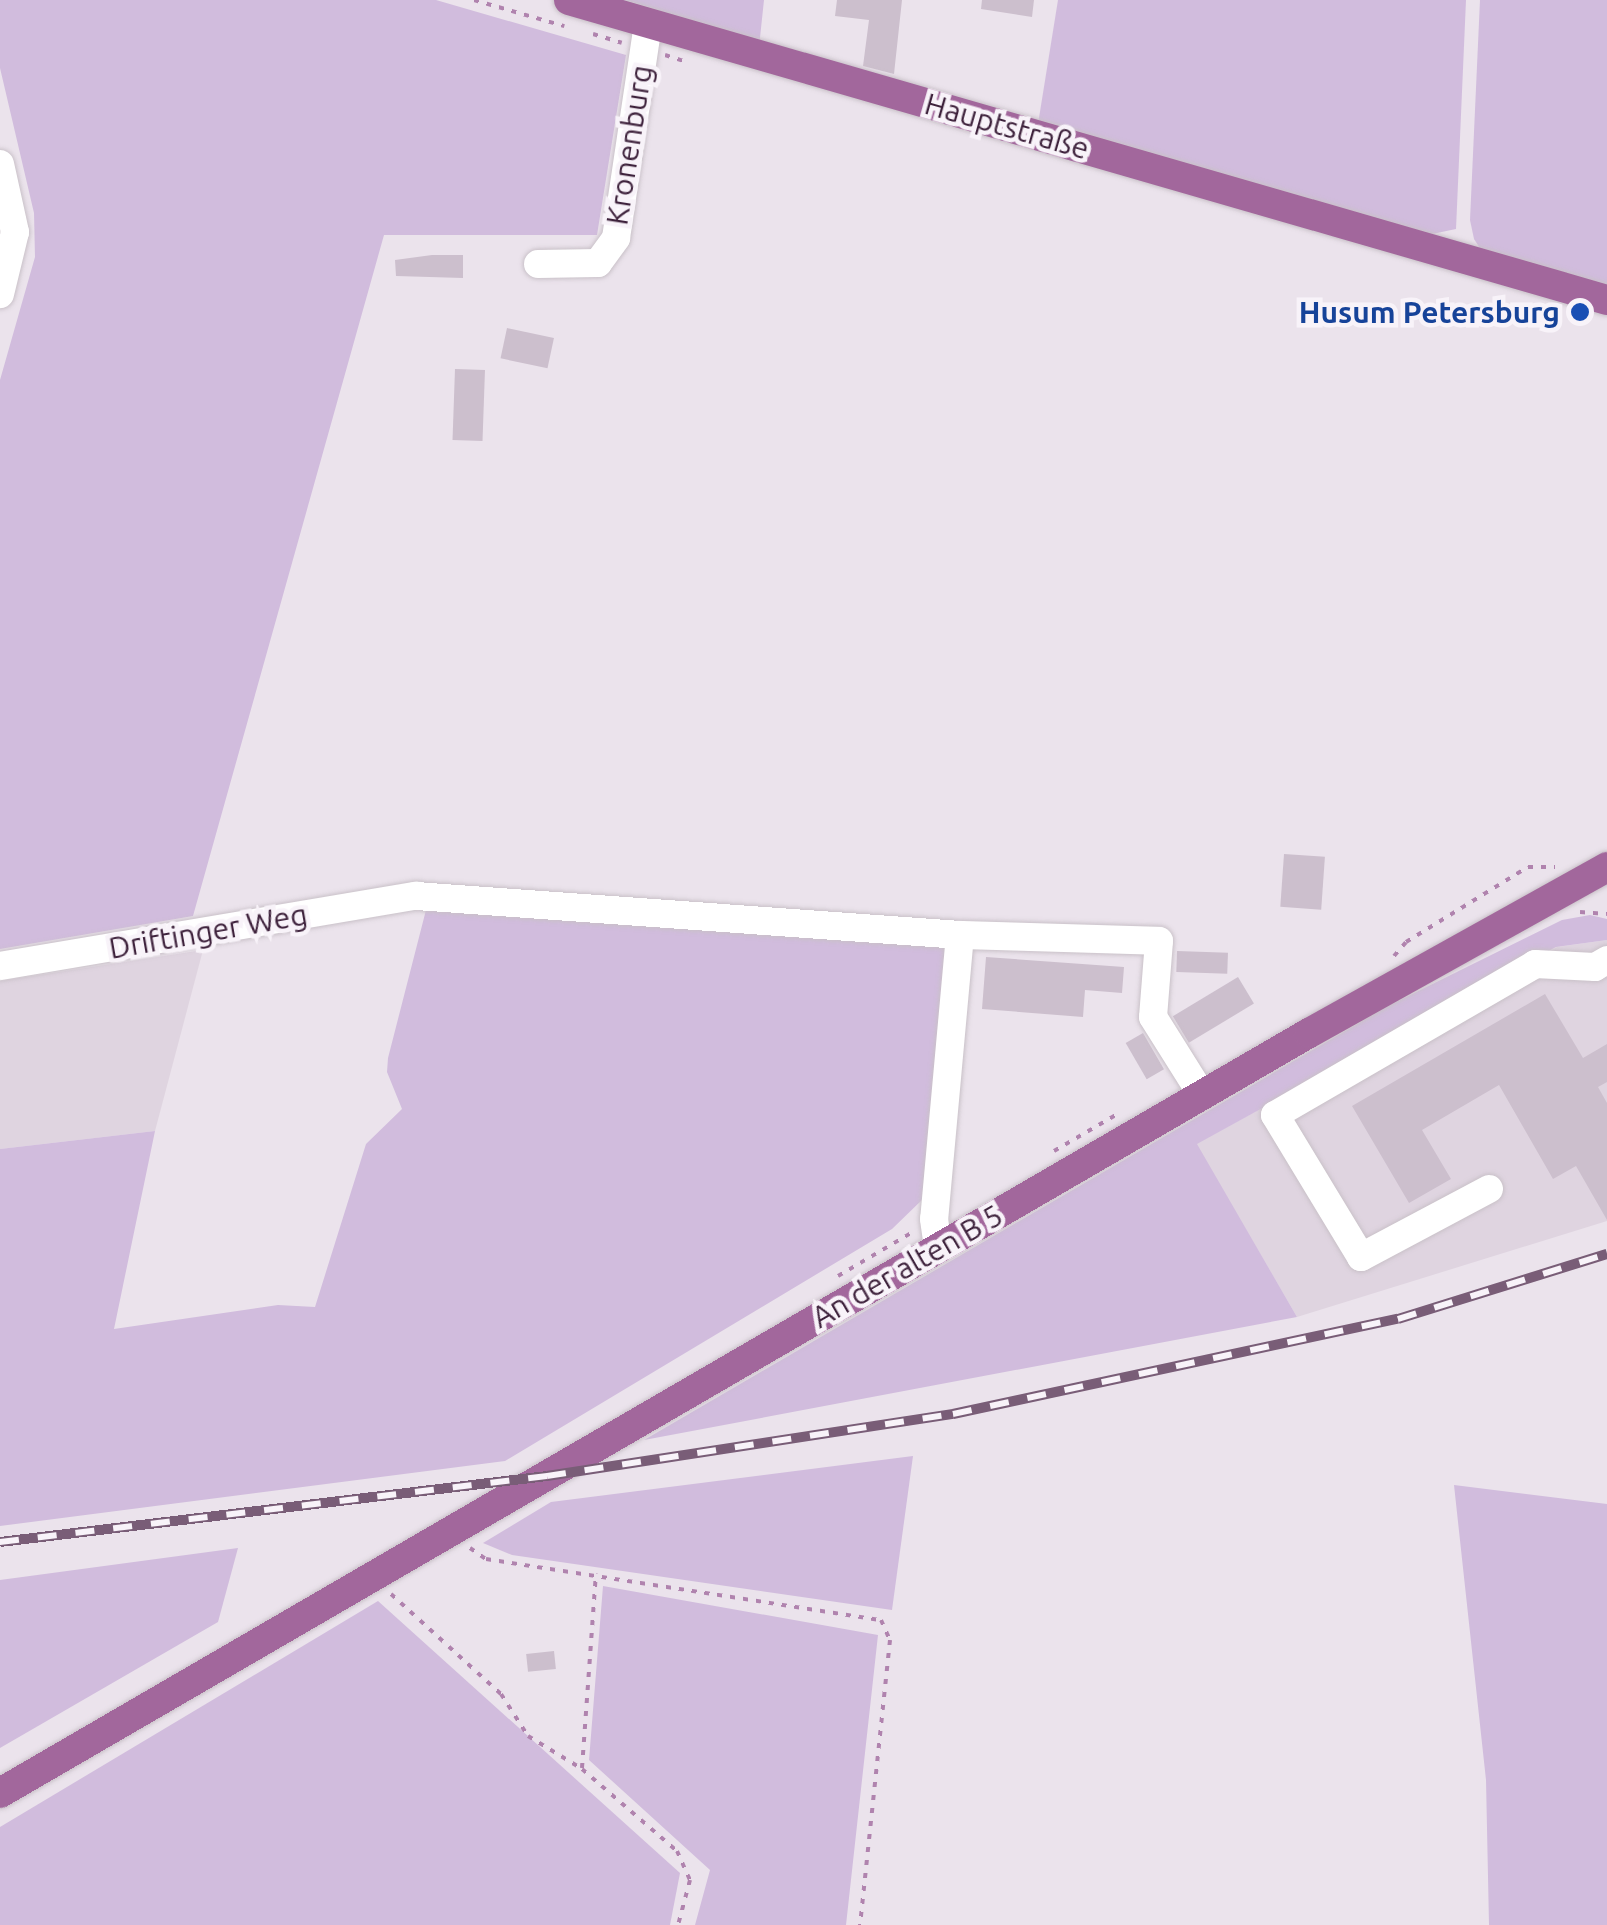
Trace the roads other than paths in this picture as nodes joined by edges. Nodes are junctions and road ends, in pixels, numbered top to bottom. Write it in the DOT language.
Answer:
graph roads {
  1 [pos="569,0"];
  2 [pos="648,23"];
  3 [pos="0,164"];
  4 [pos="538,264"];
  5 [pos="0,294"];
  6 [pos="1607,300"];
  7 [pos="1607,868"];
  8 [pos="960,935"];
  9 [pos="1607,960"];
  10 [pos="0,966"];
  11 [pos="1202,1095"];
  12 [pos="1489,1190"];
  13 [pos="938,1248"];
  14 [pos="0,1793"];
  1 -- 2 [label="main road, Hauptstraße"];
  2 -- 4 [label="street, Kronenburg"];
  2 -- 6 [label="main road, Hauptstraße"];
  3 -- 5 [label="street"];
  7 -- 11 [label="main road, An der alten B 5"];
  8 -- 10 [label="street, Driftinger Weg"];
  8 -- 11 [label="street, Driftinger Weg"];
  8 -- 13 [label="street"];
  9 -- 12 [label="street"];
  11 -- 13 [label="main road, An der alten B 5"];
  13 -- 14 [label="main road, An der alten B 5"];
}
